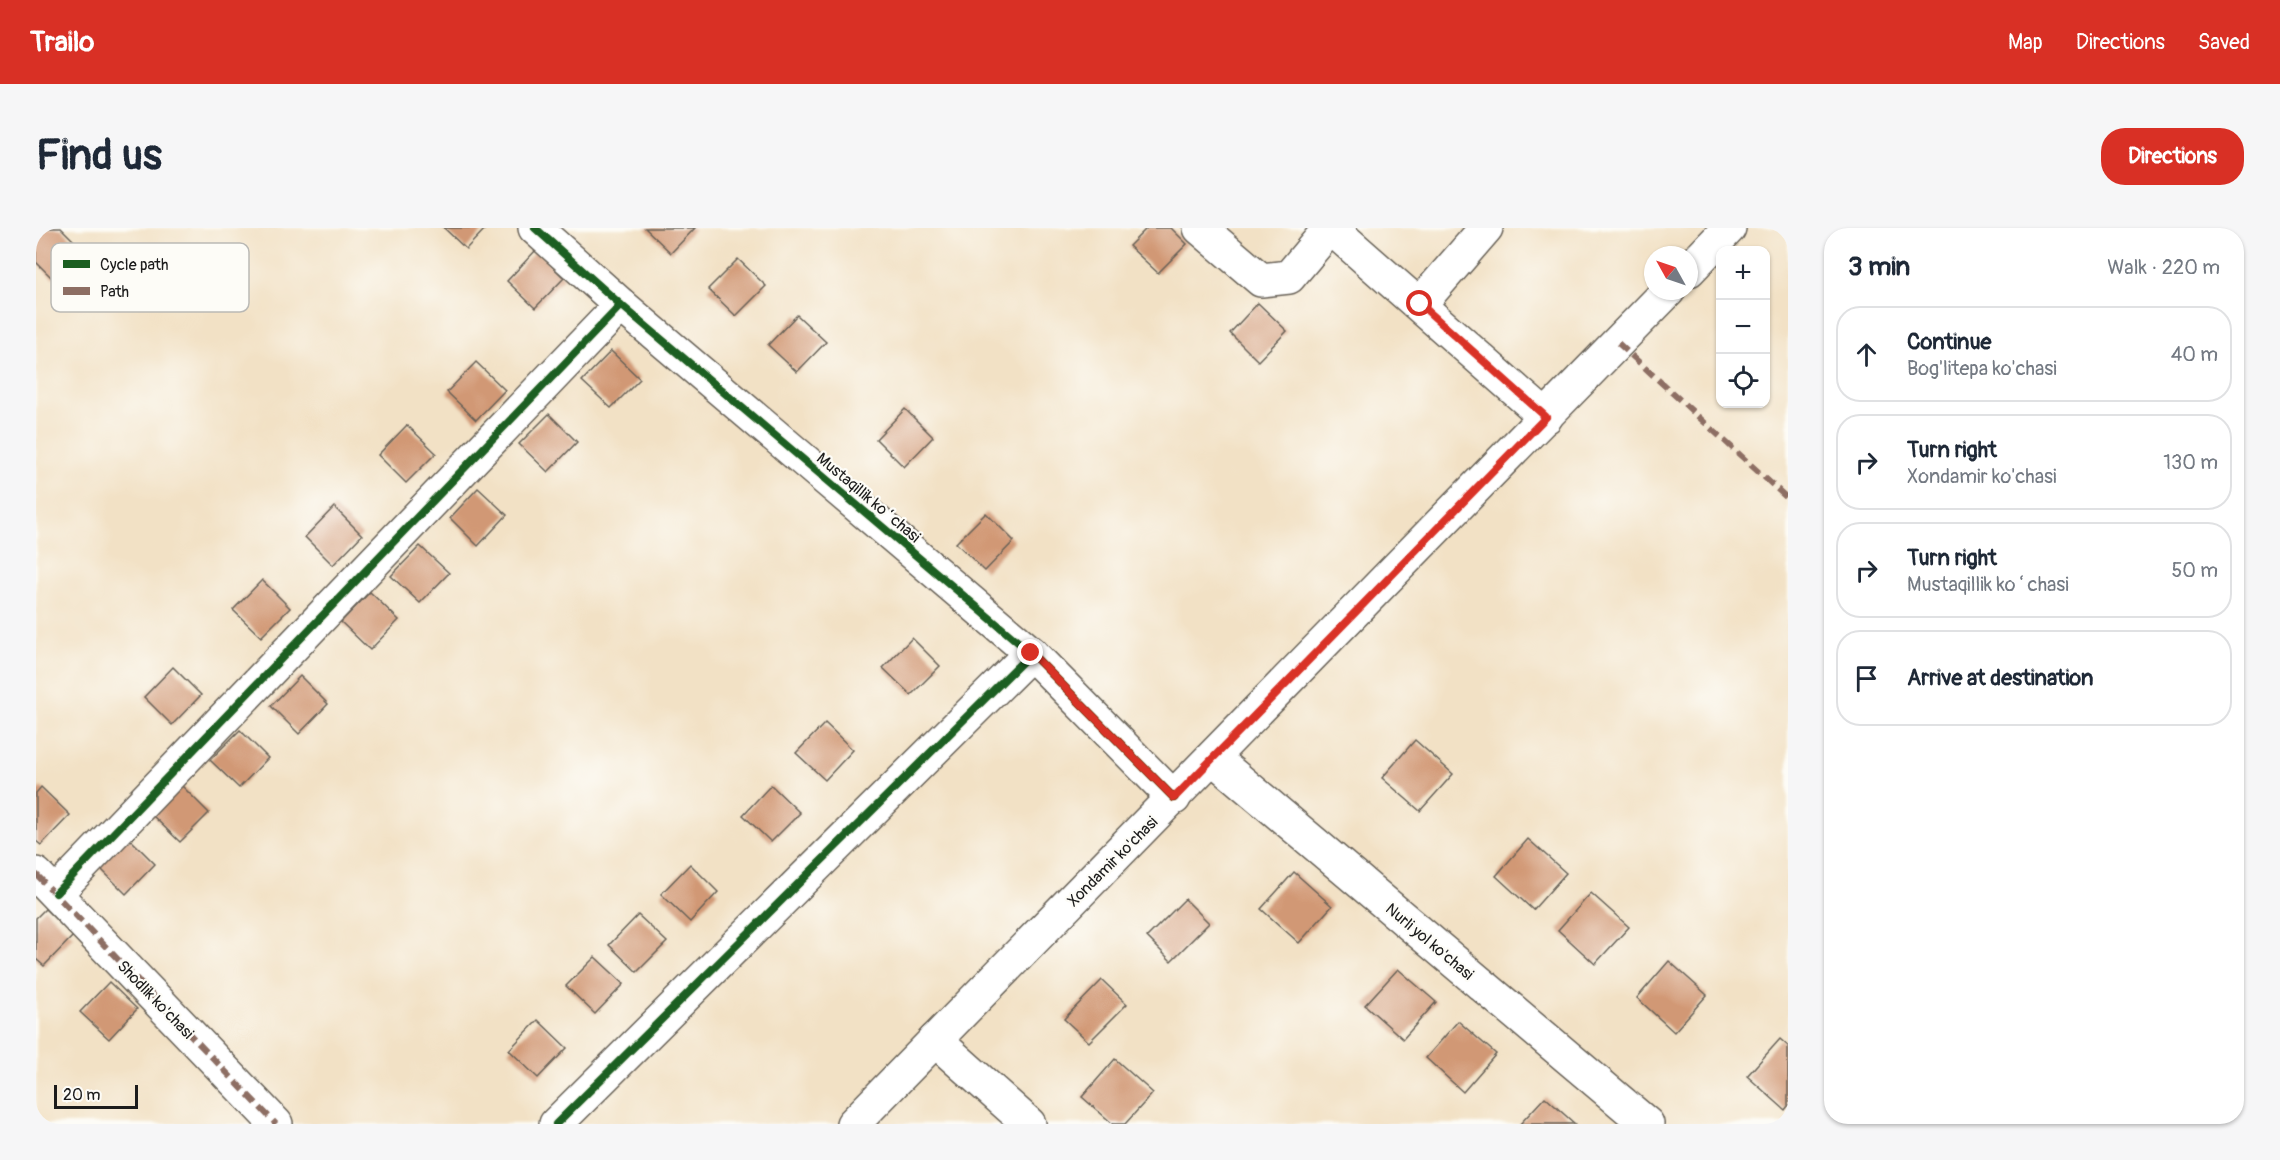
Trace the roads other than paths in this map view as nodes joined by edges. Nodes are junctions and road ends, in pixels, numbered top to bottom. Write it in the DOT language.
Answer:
graph roads {
  1 [pos="535,228"];
  2 [pos="1200,228"];
  3 [pos="1331,228"];
  4 [pos="1486,228"];
  5 [pos="1729,228"];
  6 [pos="1698,261"];
  7 [pos="1659,300"];
  8 [pos="1420,304"];
  9 [pos="621,305"];
  10 [pos="1546,417"];
  11 [pos="1031,653"];
  12 [pos="1213,758"];
  13 [pos="1174,798"];
  14 [pos="46,884"];
  15 [pos="935,1040"];
  16 [pos="276,1124"];
  17 [pos="556,1124"];
  18 [pos="853,1124"];
  19 [pos="1029,1124"];
  20 [pos="1647,1124"];
  1 -- 9 [label="street, Mustaqillik koʻchasi"];
  2 -- 3 [label="street"];
  3 -- 8 [label="street"];
  4 -- 8 [label="street"];
  5 -- 6 [label="street"];
  7 -- 10 [label="street, Xondamir ko'chasi"];
  8 -- 10 [label="street"];
  9 -- 11 [label="street, Mustaqillik koʻchasi"];
  9 -- 14 [label="street"];
  10 -- 12 [label="street, Xondamir ko'chasi"];
  11 -- 13 [label="street, Mustaqillik koʻchasi"];
  11 -- 17 [label="street"];
  12 -- 13 [label="street, Xondamir ko'chasi"];
  12 -- 20 [label="street, Nurli yol ko'chasi"];
  13 -- 15 [label="street, Xondamir ko'chasi"];
  14 -- 16 [label="street, Shodlik ko'chasi"];
  15 -- 18 [label="street, Xondamir ko'chasi"];
  15 -- 19 [label="street"];
}
